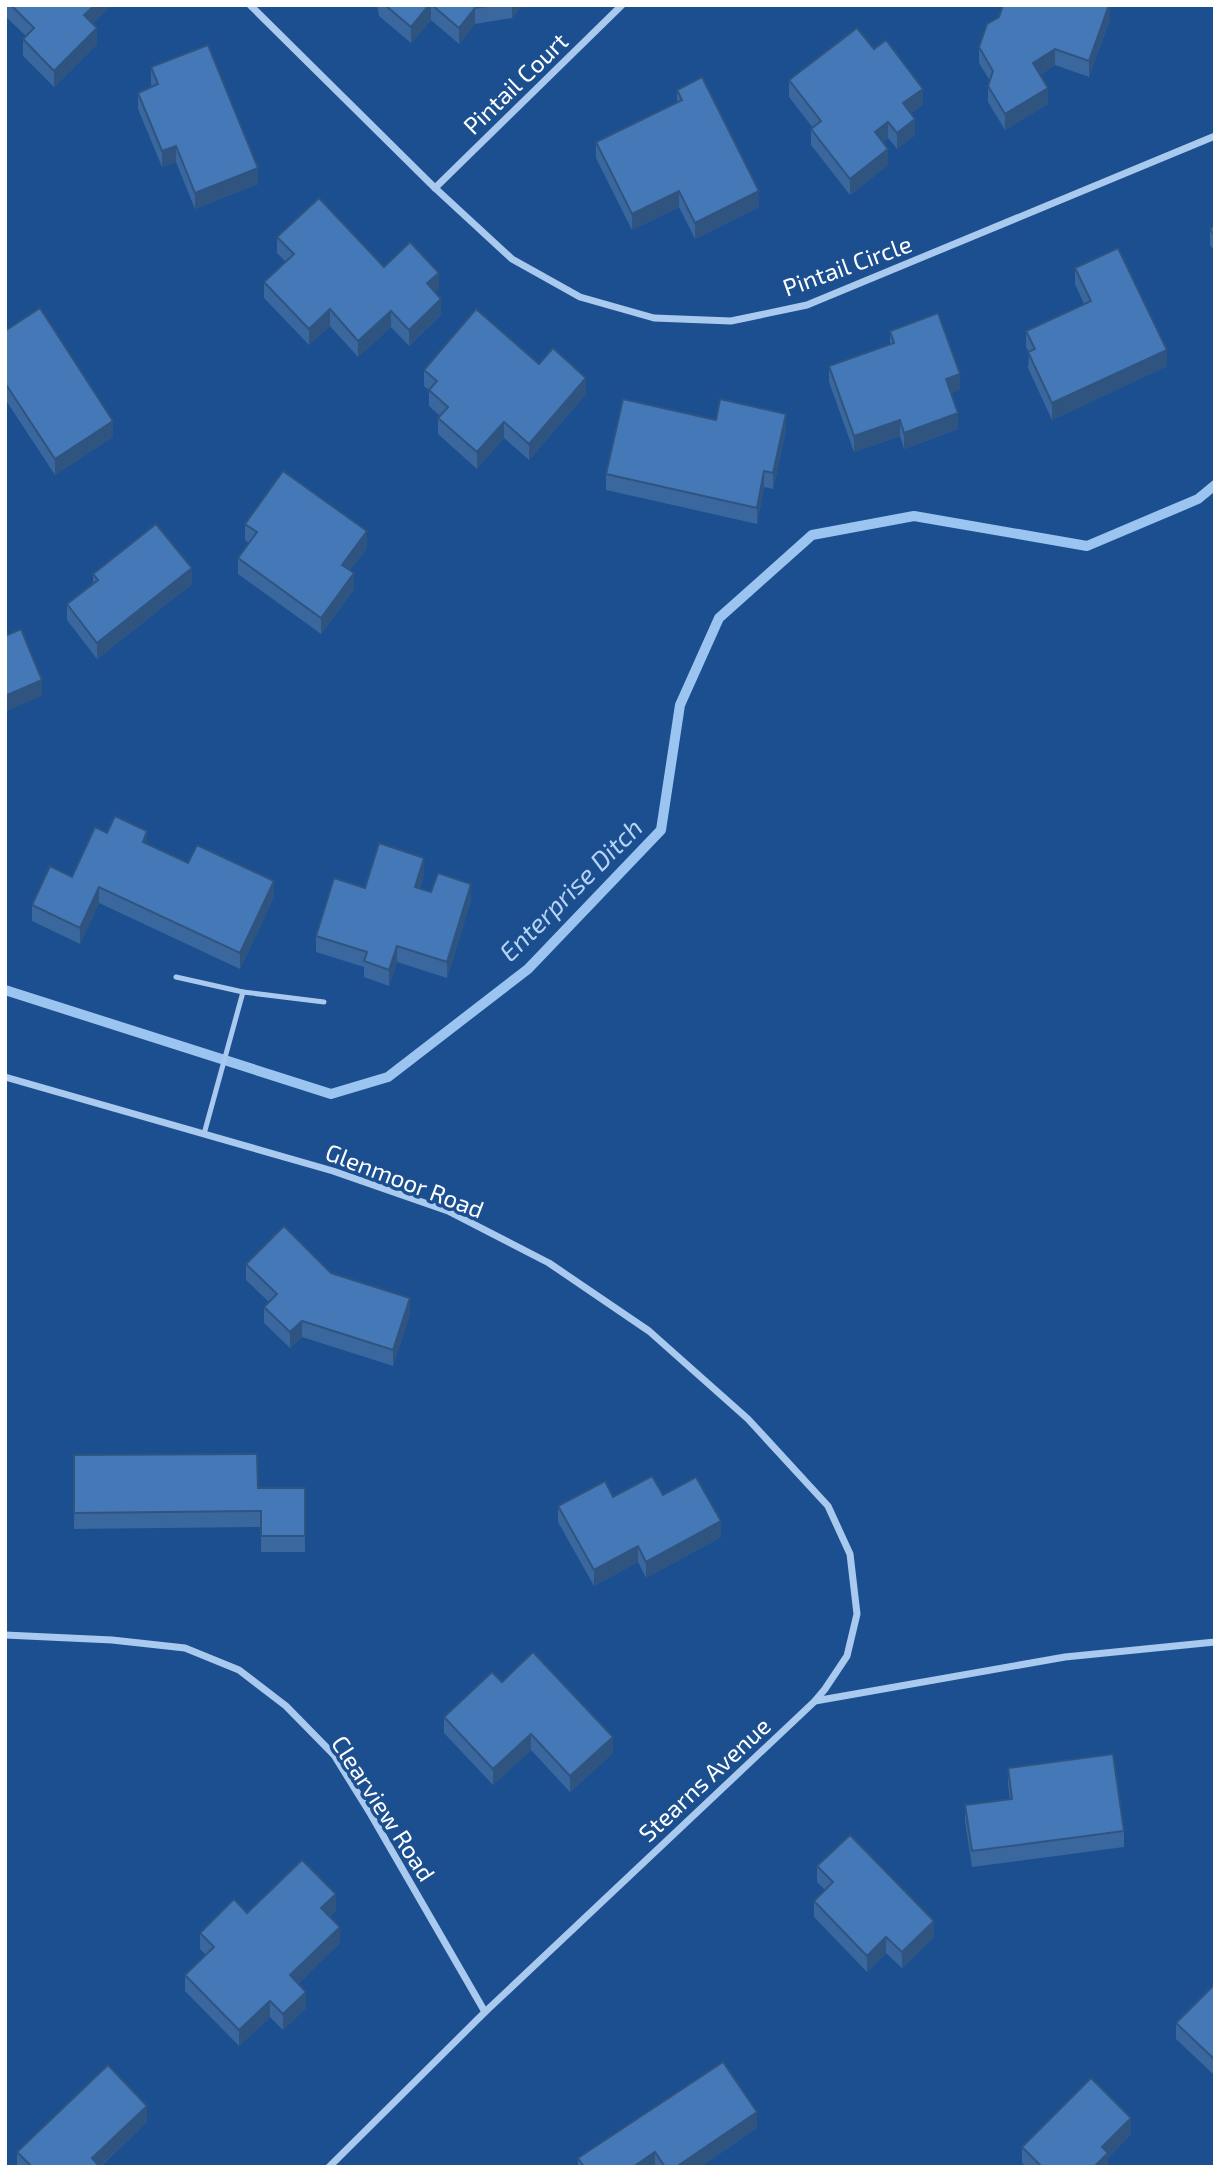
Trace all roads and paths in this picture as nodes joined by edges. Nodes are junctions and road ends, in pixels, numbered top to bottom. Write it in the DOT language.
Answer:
graph roads {
  1 [pos="250,5"];
  2 [pos="622,5"];
  3 [pos="1215,136"];
  4 [pos="435,188"];
  5 [pos="176,977"];
  6 [pos="243,992"];
  7 [pos="324,1002"];
  8 [pos="5,1077"];
  9 [pos="204,1134"];
  10 [pos="5,1634"];
  11 [pos="1215,1642"];
  12 [pos="815,1701"];
  13 [pos="485,2012"];
  14 [pos="329,2167"];
  1 -- 4 [label="street, Pintail Circle"];
  2 -- 4 [label="street, Pintail Court"];
  3 -- 4 [label="street, Pintail Circle"];
  5 -- 6 [label="lane"];
  6 -- 7 [label="lane"];
  6 -- 9 [label="lane"];
  8 -- 9 [label="street, Glenmoor Road"];
  9 -- 12 [label="street, Glenmoor Road"];
  10 -- 13 [label="street, Clearview Road"];
  11 -- 12 [label="street"];
  12 -- 13 [label="street, Stearns Avenue"];
  13 -- 14 [label="street, Stearns Avenue"];
}
